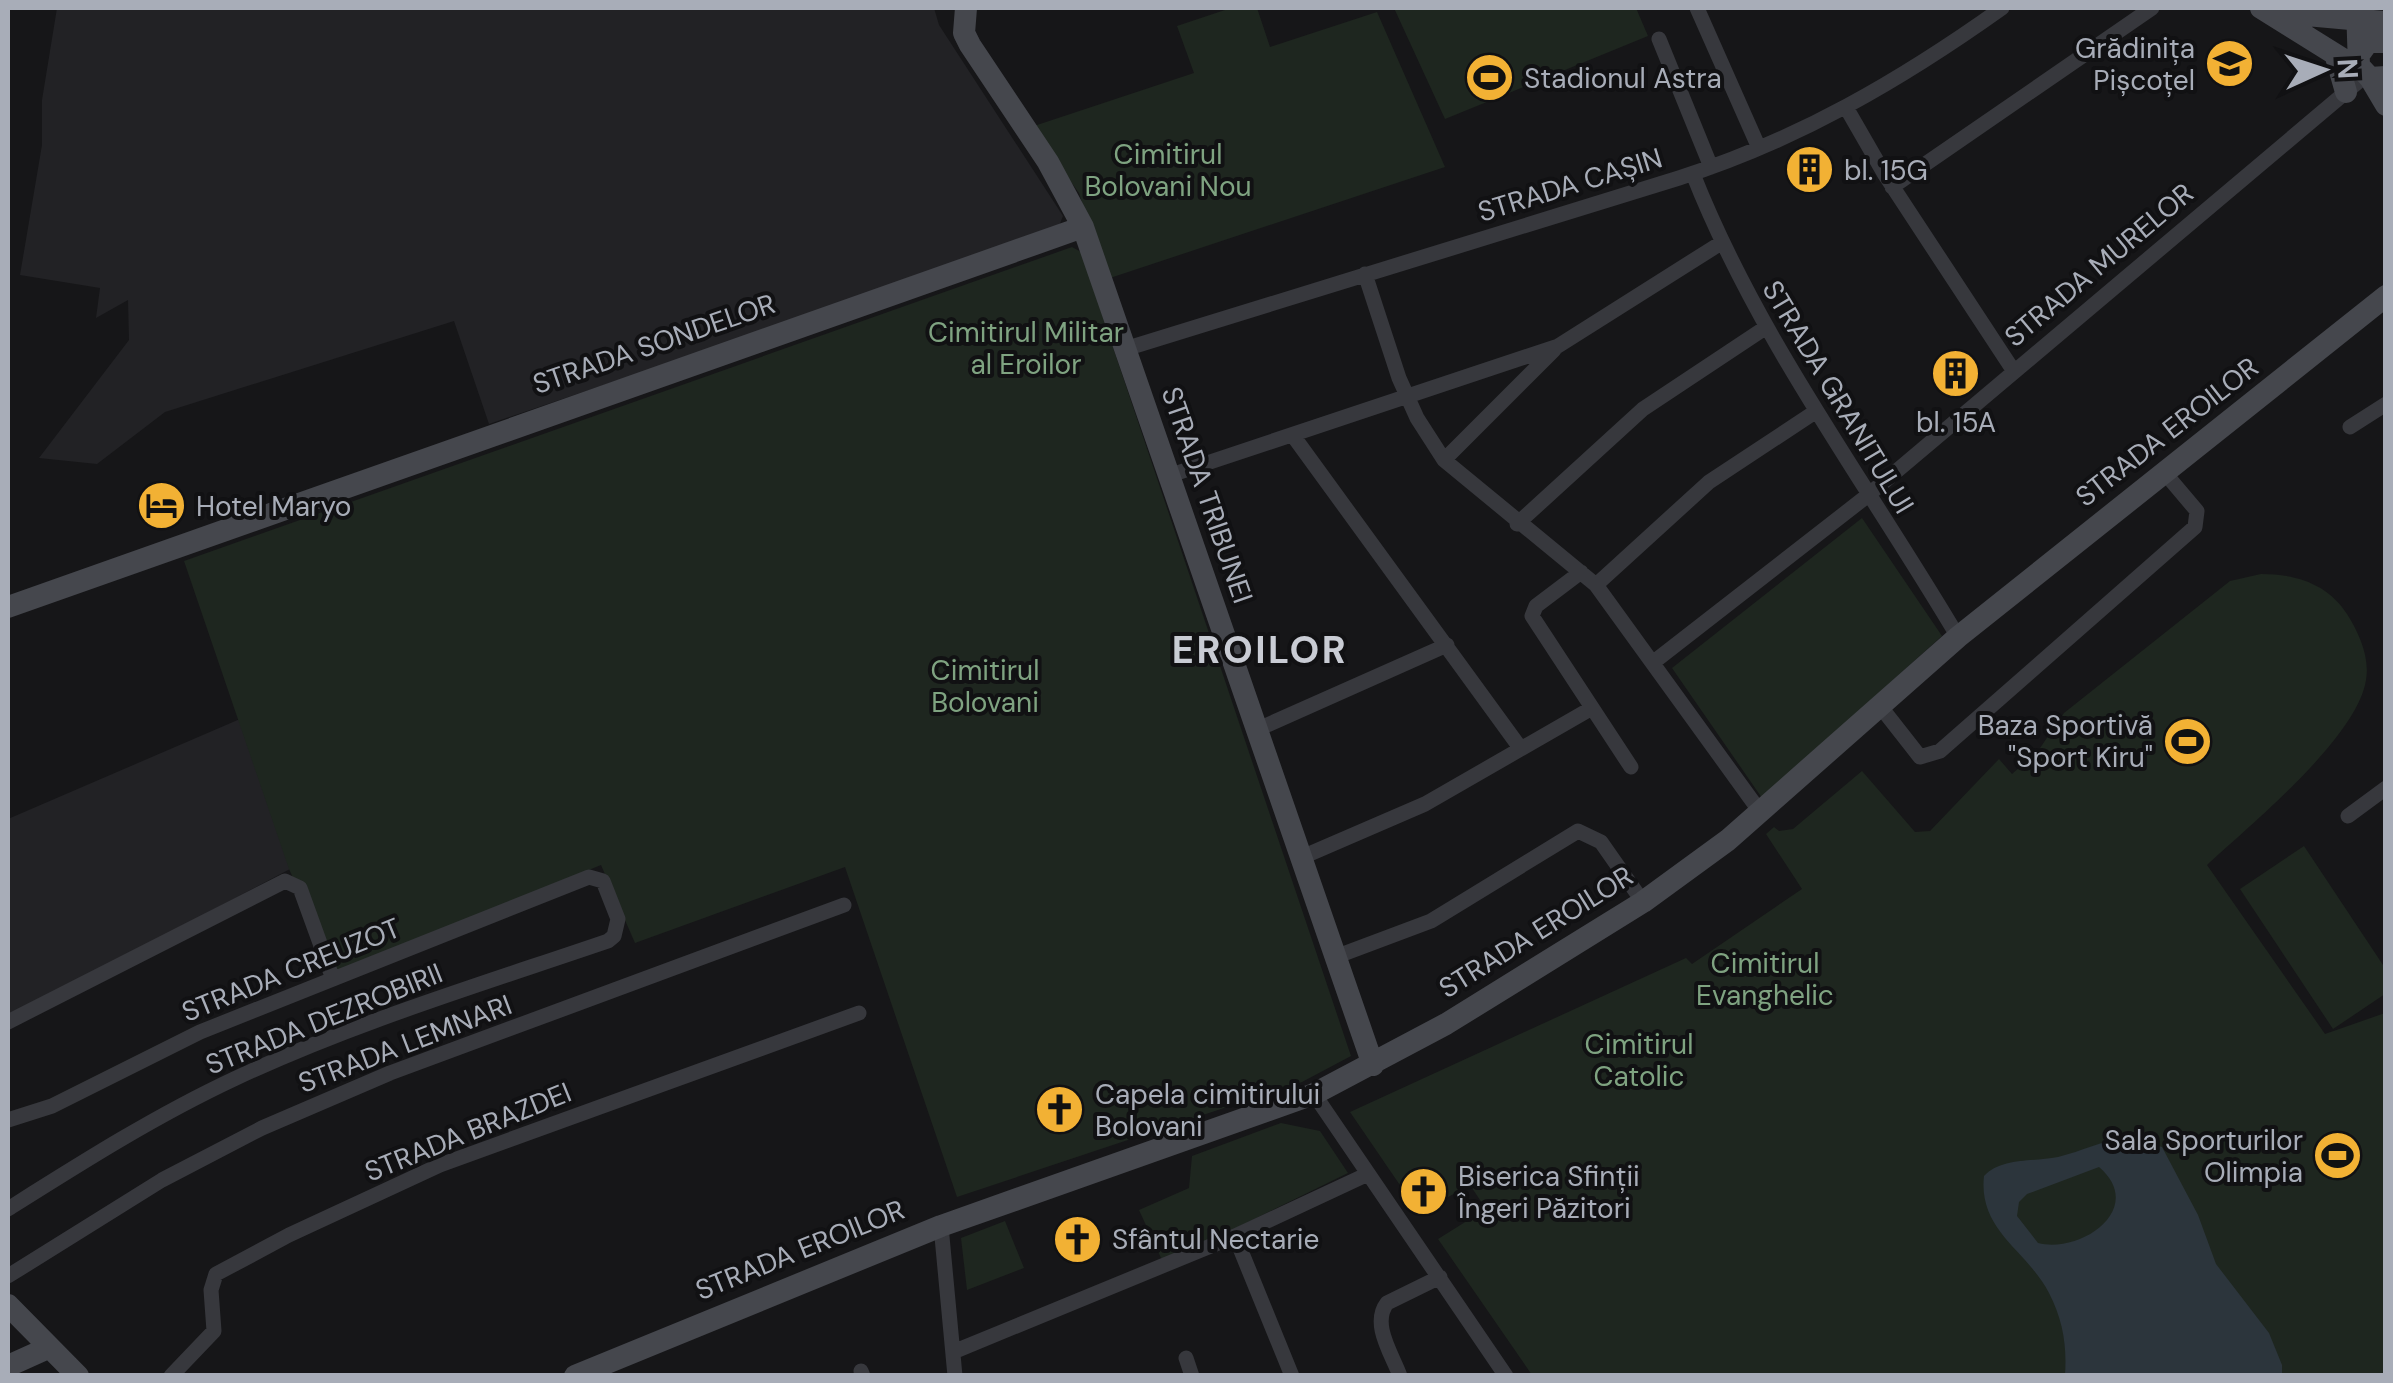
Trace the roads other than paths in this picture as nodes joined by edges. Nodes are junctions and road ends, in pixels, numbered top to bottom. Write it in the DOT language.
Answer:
graph roads {
  1 [pos="966,8"];
  2 [pos="1697,8"];
  3 [pos="2002,8"];
  4 [pos="2152,8"];
  5 [pos="2380,8"];
  6 [pos="2265,10"];
  7 [pos="2305,11"];
  8 [pos="2357,13"];
  9 [pos="2385,24"];
  10 [pos="1659,40"];
  11 [pos="2386,42"];
  12 [pos="2363,69"];
  13 [pos="2346,92"];
  14 [pos="2386,105"];
  15 [pos="1848,109"];
  16 [pos="1760,148"];
  17 [pos="1711,167"];
  18 [pos="1693,174"];
  19 [pos="1892,187"];
  20 [pos="1082,227"];
  21 [pos="1721,242"];
  22 [pos="1365,274"];
  23 [pos="2386,296"];
  24 [pos="1765,328"];
  25 [pos="1558,346"];
  26 [pos="1125,349"];
  27 [pos="2014,370"];
  28 [pos="1408,400"];
  29 [pos="2386,404"];
  30 [pos="1815,412"];
  31 [pos="2350,426"];
  32 [pos="1294,437"];
  33 [pos="1444,460"];
  34 [pos="2164,472"];
  35 [pos="1168,476"];
  36 [pos="1867,496"];
  37 [pos="1517,524"];
  38 [pos="1581,572"];
  39 [pos="1596,585"];
  40 [pos="8,607"];
  41 [pos="1958,637"];
  42 [pos="1447,644"];
  43 [pos="1655,661"];
  44 [pos="1880,706"];
  45 [pos="1592,708"];
  46 [pos="1256,730"];
  47 [pos="1521,749"];
  48 [pos="1632,766"];
  49 [pos="2386,788"];
  50 [pos="1761,813"];
  51 [pos="2348,816"];
  52 [pos="1300,858"];
  53 [pos="596,877"];
  54 [pos="1643,902"];
  55 [pos="844,905"];
  56 [pos="1336,958"];
  57 [pos="333,979"];
  58 [pos="859,1013"];
  59 [pos="8,1022"];
  60 [pos="1373,1065"];
  61 [pos="1314,1094"];
  62 [pos="8,1120"];
  63 [pos="1368,1174"];
  64 [pos="8,1209"];
  65 [pos="941,1226"];
  66 [pos="1235,1236"];
  67 [pos="8,1276"];
  68 [pos="1440,1277"];
  69 [pos="8,1305"];
  70 [pos="48,1348"];
  71 [pos="953,1352"];
  72 [pos="1186,1358"];
  73 [pos="8,1367"];
  74 [pos="11,1376"];
  75 [pos="78,1376"];
  76 [pos="171,1376"];
  77 [pos="575,1376"];
  78 [pos="955,1376"];
  79 [pos="1192,1376"];
  80 [pos="1292,1376"];
  81 [pos="1400,1376"];
  82 [pos="1506,1376"];
  1 -- 20 [label="street"];
  2 -- 16 [label="street"];
  3 -- 15 [label="street, STRADA CAȘIN"];
  4 -- 19 [label="street"];
  5 -- 9 [label="street"];
  6 -- 7 [label="street"];
  6 -- 12 [label="street"];
  7 -- 8 [label="street"];
  8 -- 9 [label="street"];
  8 -- 12 [label="street"];
  10 -- 17 [label="street"];
  11 -- 12 [label="street"];
  12 -- 13 [label="street"];
  12 -- 13 [label="street, STRADA MURELOR"];
  12 -- 14 [label="street"];
  13 -- 27 [label="street, STRADA MURELOR"];
  15 -- 16 [label="street, STRADA CAȘIN"];
  15 -- 19 [label="street"];
  16 -- 17 [label="street, STRADA CAȘIN"];
  17 -- 18 [label="street, STRADA CAȘIN"];
  18 -- 21 [label="street, STRADA GRANITULUI"];
  18 -- 22 [label="street, STRADA CAȘIN"];
  19 -- 27 [label="street"];
  20 -- 26 [label="street, STRADA TRIBUNEI"];
  20 -- 40 [label="street, STRADA SONDELOR"];
  21 -- 24 [label="street, STRADA GRANITULUI"];
  21 -- 25 [label="street"];
  22 -- 26 [label="street, STRADA CAȘIN"];
  22 -- 28 [label="street"];
  23 -- 34 [label="street, STRADA EROILOR"];
  24 -- 30 [label="street, STRADA GRANITULUI"];
  24 -- 37 [label="street"];
  25 -- 28 [label="street"];
  25 -- 33 [label="street"];
  26 -- 35 [label="street, STRADA TRIBUNEI"];
  27 -- 36 [label="street, STRADA MURELOR"];
  28 -- 32 [label="street"];
  28 -- 33 [label="street"];
  29 -- 31 [label="street"];
  30 -- 36 [label="street, STRADA GRANITULUI"];
  30 -- 39 [label="street"];
  32 -- 35 [label="street"];
  32 -- 42 [label="street"];
  33 -- 37 [label="street"];
  34 -- 41 [label="street, STRADA EROILOR"];
  34 -- 44 [label="street"];
  35 -- 46 [label="street, STRADA TRIBUNEI"];
  36 -- 41 [label="street, STRADA GRANITULUI"];
  36 -- 43 [label="street, STRADA MURELOR"];
  37 -- 38 [label="street"];
  38 -- 39 [label="street"];
  38 -- 45 [label="street"];
  39 -- 43 [label="street"];
  41 -- 44 [label="street, STRADA EROILOR"];
  42 -- 46 [label="street"];
  42 -- 47 [label="street"];
  43 -- 50 [label="street"];
  44 -- 50 [label="street, STRADA EROILOR"];
  45 -- 47 [label="street"];
  45 -- 48 [label="street"];
  46 -- 52 [label="street, STRADA TRIBUNEI"];
  47 -- 52 [label="street"];
  49 -- 51 [label="street"];
  50 -- 54 [label="street, STRADA EROILOR"];
  52 -- 56 [label="street, STRADA TRIBUNEI"];
  53 -- 57 [label="street, STRADA CREUZOT"];
  53 -- 64 [label="street, STRADA DEZROBIRII"];
  54 -- 56 [label="street"];
  54 -- 60 [label="street, STRADA EROILOR"];
  55 -- 67 [label="street, STRADA LEMNARI"];
  56 -- 60 [label="street, STRADA TRIBUNEI"];
  57 -- 59 [label="street"];
  57 -- 62 [label="street, STRADA CREUZOT"];
  58 -- 76 [label="street, STRADA BRAZDEI"];
  60 -- 61 [label="street, STRADA EROILOR"];
  61 -- 63 [label="street"];
  61 -- 65 [label="street, STRADA EROILOR"];
  63 -- 66 [label="street"];
  63 -- 68 [label="street"];
  65 -- 71 [label="street"];
  65 -- 77 [label="street, STRADA EROILOR"];
  66 -- 71 [label="street"];
  66 -- 80 [label="street"];
  68 -- 81 [label="street"];
  68 -- 82 [label="street"];
  69 -- 70 [label="street"];
  70 -- 73 [label="street"];
  70 -- 75 [label="street"];
  71 -- 78 [label="street"];
  72 -- 79 [label="street"];
  73 -- 74 [label="street"];
}
